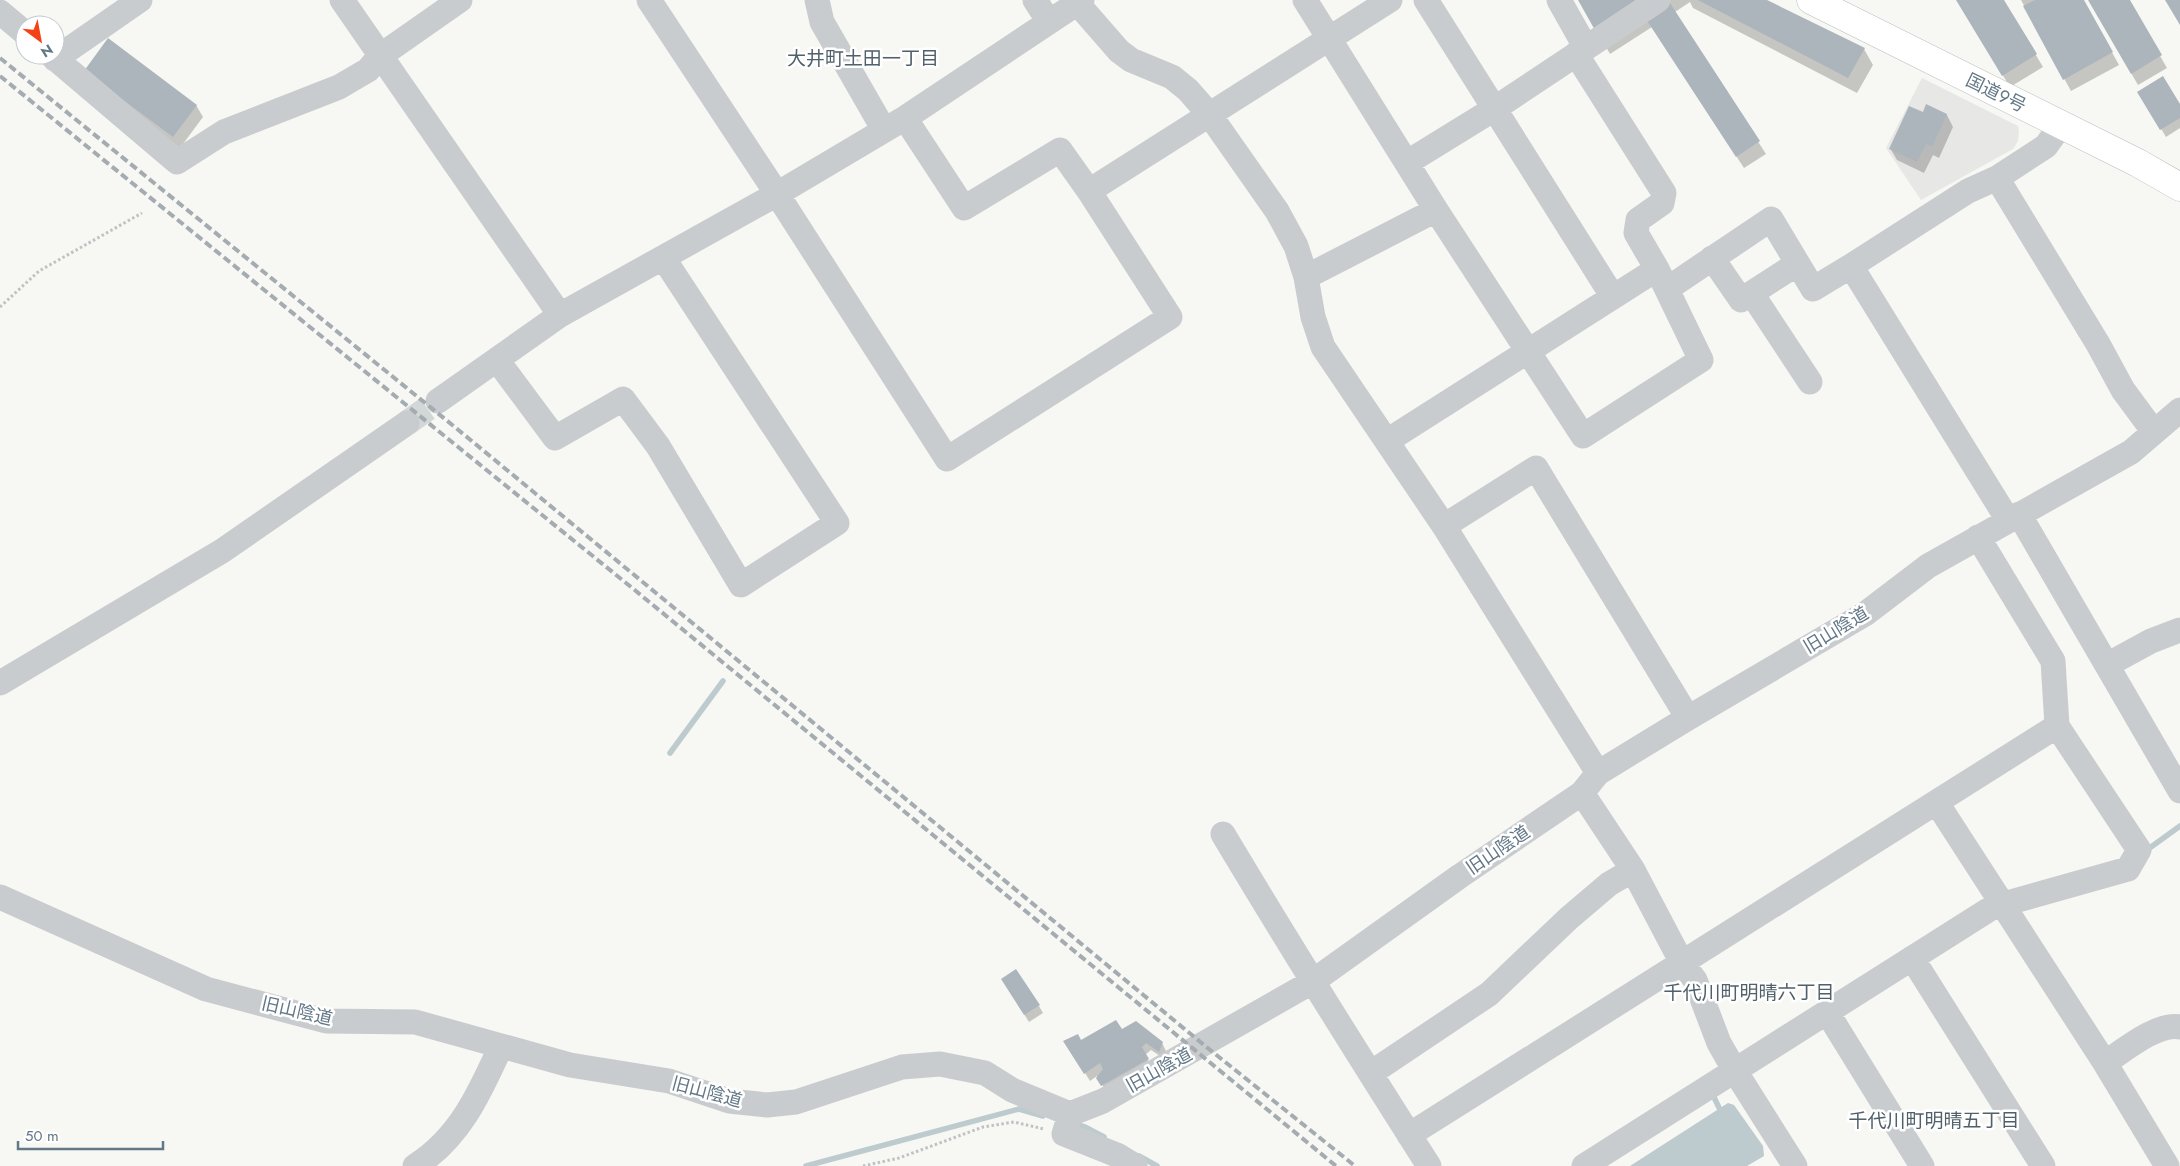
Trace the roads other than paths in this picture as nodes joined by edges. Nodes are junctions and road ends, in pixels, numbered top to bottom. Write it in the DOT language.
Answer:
graph roads {
  1 [pos="140,0"];
  2 [pos="342,0"];
  3 [pos="460,0"];
  4 [pos="649,0"];
  5 [pos="817,0"];
  6 [pos="1035,0"];
  7 [pos="1305,0"];
  8 [pos="1390,0"];
  9 [pos="1426,0"];
  10 [pos="1559,0"];
  11 [pos="1658,0"];
  12 [pos="1811,0"];
  13 [pos="1080,2"];
  14 [pos="0,12"];
  15 [pos="1049,22"];
  16 [pos="15,25"];
  17 [pos="1328,38"];
  18 [pos="65,49"];
  19 [pos="1581,51"];
  20 [pos="380,56"];
  21 [pos="63,65"];
  22 [pos="1494,109"];
  23 [pos="1209,114"];
  24 [pos="895,124"];
  25 [pos="2061,125"];
  26 [pos="1408,162"];
  27 [pos="1997,178"];
  28 [pos="2180,187"];
  29 [pos="1089,191"];
  30 [pos="778,194"];
  31 [pos="1436,210"];
  32 [pos="1712,258"];
  33 [pos="664,259"];
  34 [pos="1797,264"];
  35 [pos="1851,266"];
  36 [pos="1306,277"];
  37 [pos="1662,279"];
  38 [pos="1752,294"];
  39 [pos="1613,297"];
  40 [pos="560,315"];
  41 [pos="1528,351"];
  42 [pos="498,360"];
  43 [pos="1810,382"];
  44 [pos="438,402"];
  45 [pos="2180,410"];
  46 [pos="408,423"];
  47 [pos="2154,432"];
  48 [pos="1387,441"];
  49 [pos="2014,517"];
  50 [pos="1444,526"];
  51 [pos="1978,537"];
  52 [pos="2180,630"];
  53 [pos="2108,665"];
  54 [pos="0,683"];
  55 [pos="1688,718"];
  56 [pos="2057,726"];
  57 [pos="1598,774"];
  58 [pos="2180,791"];
  59 [pos="1582,793"];
  60 [pos="1937,803"];
  61 [pos="1223,834"];
  62 [pos="1633,870"];
  63 [pos="0,897"];
  64 [pos="2002,905"];
  65 [pos="1912,958"];
  66 [pos="1682,963"];
  67 [pos="1312,982"];
  68 [pos="1827,1012"];
  69 [pos="2180,1026"];
  70 [pos="501,1046"];
  71 [pos="2105,1063"];
  72 [pos="1735,1071"];
  73 [pos="1371,1073"];
  74 [pos="1067,1124"];
  75 [pos="1409,1135"];
  76 [pos="1790,1164"];
  77 [pos="415,1166"];
  78 [pos="1135,1166"];
  79 [pos="1429,1166"];
  80 [pos="1584,1166"];
  81 [pos="1922,1166"];
  82 [pos="2043,1166"];
  83 [pos="2167,1166"];
  1 -- 18 [label="street"];
  2 -- 20 [label="street"];
  3 -- 20 [label="street"];
  4 -- 30 [label="street"];
  5 -- 24 [label="street"];
  6 -- 15 [label="street"];
  7 -- 17 [label="street"];
  8 -- 17 [label="street"];
  9 -- 22 [label="street"];
  10 -- 19 [label="street"];
  11 -- 19 [label="street"];
  12 -- 25 [label="highway, 国道9号"];
  13 -- 15 [label="street"];
  13 -- 23 [label="street"];
  14 -- 16 [label="street"];
  15 -- 24 [label="street"];
  17 -- 23 [label="street"];
  17 -- 26 [label="street"];
  19 -- 22 [label="street"];
  19 -- 37 [label="street"];
  20 -- 21 [label="street"];
  20 -- 40 [label="street"];
  22 -- 26 [label="street"];
  22 -- 39 [label="street"];
  23 -- 29 [label="street"];
  23 -- 36 [label="street"];
  24 -- 29 [label="street"];
  24 -- 30 [label="street"];
  25 -- 27 [label="street"];
  25 -- 28 [label="highway, 国道9号"];
  26 -- 31 [label="street"];
  27 -- 35 [label="street"];
  27 -- 47 [label="street"];
  29 -- 30 [label="street"];
  30 -- 33 [label="street"];
  31 -- 36 [label="street"];
  31 -- 41 [label="street"];
  32 -- 34 [label="street"];
  32 -- 37 [label="street"];
  32 -- 38 [label="street"];
  33 -- 40 [label="street"];
  33 -- 42 [label="street"];
  34 -- 35 [label="street"];
  34 -- 38 [label="street"];
  35 -- 49 [label="street"];
  36 -- 48 [label="street"];
  37 -- 39 [label="street"];
  37 -- 41 [label="street"];
  38 -- 43 [label="street"];
  39 -- 41 [label="street"];
  40 -- 42 [label="street"];
  41 -- 48 [label="street"];
  42 -- 44 [label="street"];
  45 -- 47 [label="street, 旧山陰道"];
  46 -- 54 [label="street"];
  47 -- 49 [label="street, 旧山陰道"];
  48 -- 50 [label="street"];
  49 -- 51 [label="street, 旧山陰道"];
  49 -- 53 [label="street"];
  50 -- 55 [label="street"];
  50 -- 57 [label="street"];
  51 -- 55 [label="street, 旧山陰道"];
  51 -- 56 [label="street"];
  52 -- 53 [label="street"];
  53 -- 58 [label="street"];
  55 -- 57 [label="street, 旧山陰道"];
  56 -- 60 [label="street"];
  56 -- 64 [label="street"];
  57 -- 59 [label="street, 旧山陰道"];
  59 -- 62 [label="street"];
  59 -- 67 [label="street, 旧山陰道"];
  60 -- 64 [label="street"];
  60 -- 66 [label="street"];
  61 -- 67 [label="street"];
  62 -- 66 [label="street"];
  62 -- 73 [label="street"];
  63 -- 70 [label="street, 旧山陰道"];
  64 -- 65 [label="street"];
  64 -- 71 [label="street"];
  65 -- 68 [label="street"];
  65 -- 82 [label="street"];
  66 -- 72 [label="street"];
  66 -- 75 [label="street"];
  67 -- 73 [label="street"];
  67 -- 74 [label="street, 旧山陰道"];
  68 -- 72 [label="street"];
  68 -- 81 [label="street"];
  69 -- 71 [label="street"];
  70 -- 74 [label="street, 旧山陰道"];
  70 -- 77 [label="street"];
  71 -- 83 [label="street"];
  72 -- 76 [label="street"];
  72 -- 80 [label="street"];
  73 -- 75 [label="street"];
  74 -- 78 [label="street"];
  75 -- 79 [label="street"];
}
